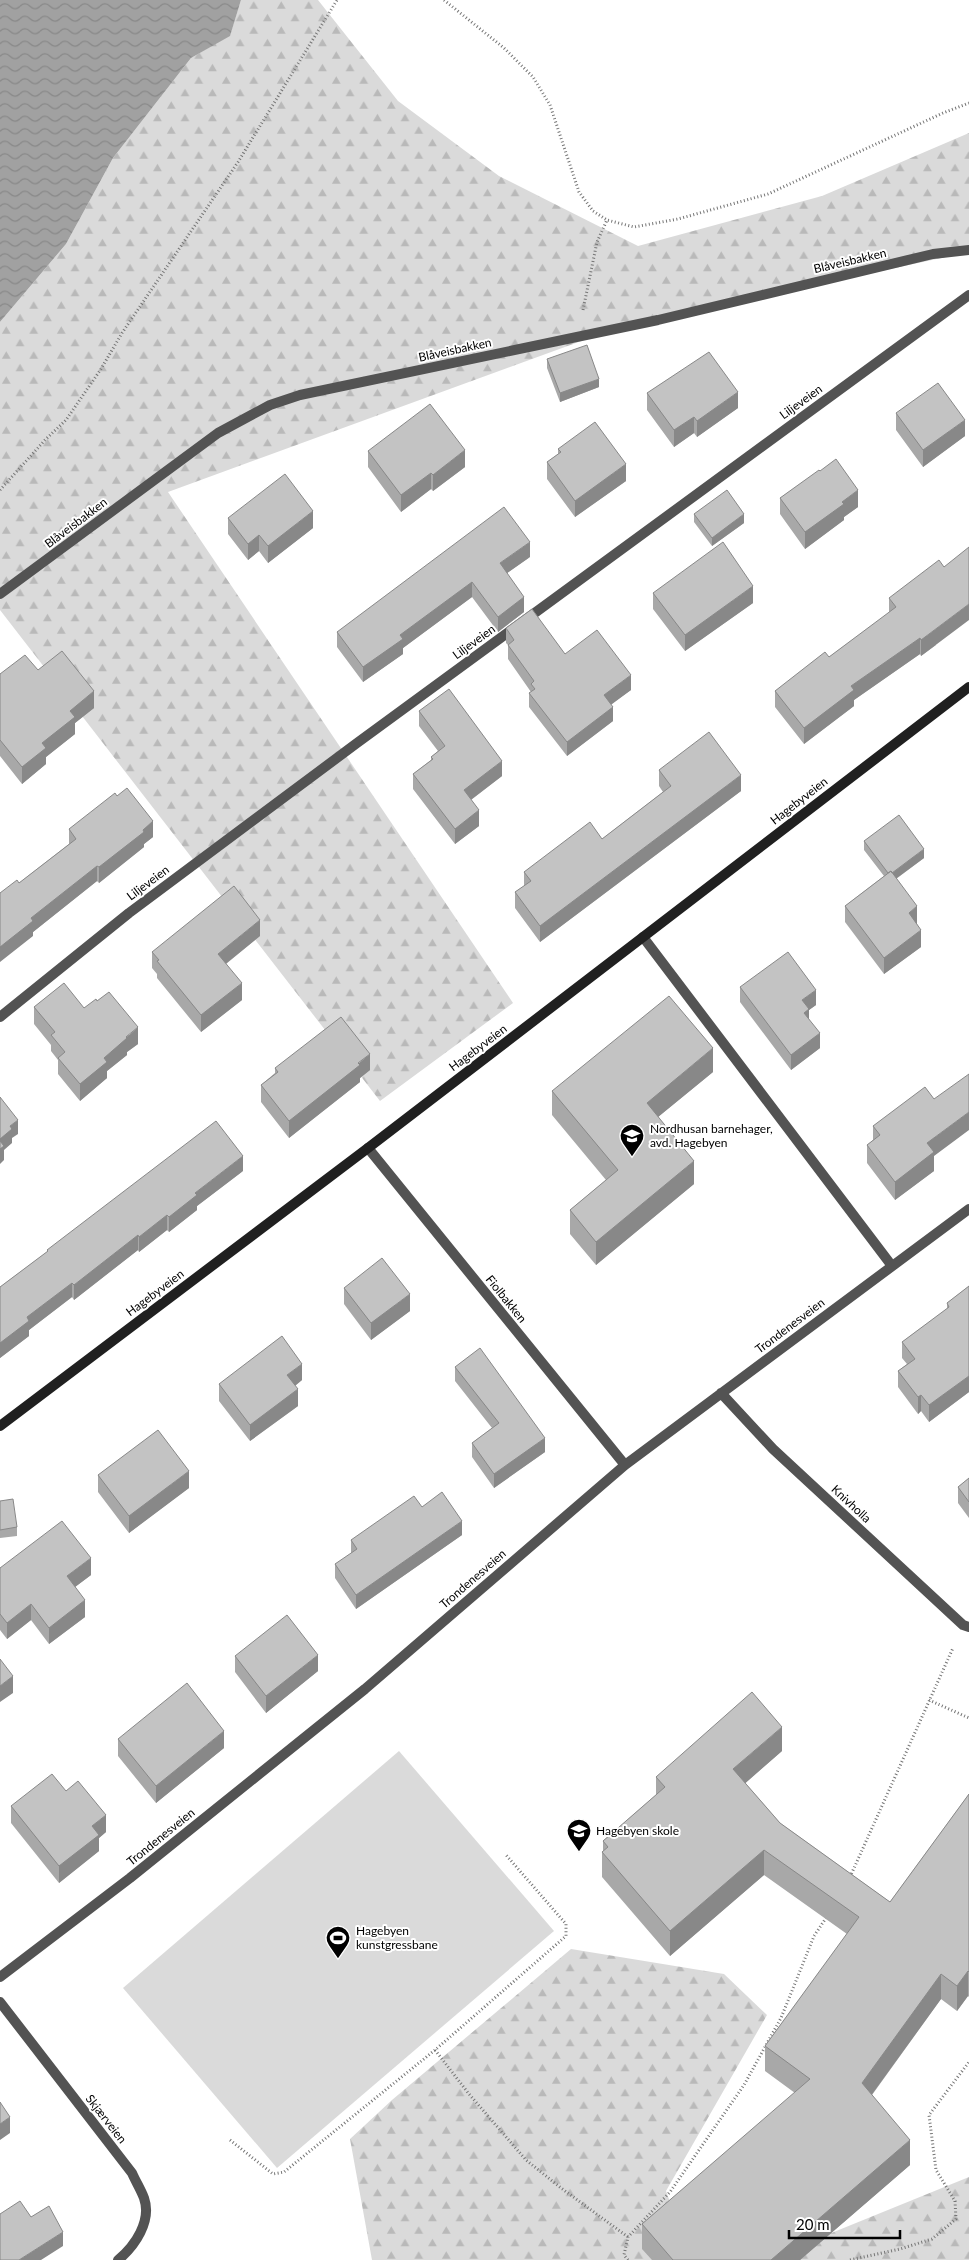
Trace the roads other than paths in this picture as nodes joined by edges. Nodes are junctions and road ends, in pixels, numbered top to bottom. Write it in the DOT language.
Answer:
graph roads {
  1 [pos="969,250"];
  2 [pos="969,295"];
  3 [pos="0,594"];
  4 [pos="969,687"];
  5 [pos="643,937"];
  6 [pos="0,1017"];
  7 [pos="368,1148"];
  8 [pos="969,1209"];
  9 [pos="892,1266"];
  10 [pos="721,1393"];
  11 [pos="0,1426"];
  12 [pos="625,1465"];
  13 [pos="966,1626"];
  14 [pos="0,1977"];
  15 [pos="0,2002"];
  16 [pos="118,2260"];
  1 -- 3 [label="street, Blåveisbakken"];
  2 -- 6 [label="street, Liljeveien"];
  4 -- 5 [label="main road, Hagebyveien"];
  5 -- 7 [label="main road, Hagebyveien"];
  5 -- 9 [label="street"];
  7 -- 11 [label="main road, Hagebyveien"];
  7 -- 12 [label="street, Fiolbakken"];
  8 -- 9 [label="street, Trondenesveien"];
  9 -- 10 [label="street, Trondenesveien"];
  10 -- 12 [label="street, Trondenesveien"];
  10 -- 13 [label="street, Knivholla"];
  12 -- 14 [label="street, Trondenesveien"];
  15 -- 16 [label="street, Skjærveien"];
}
